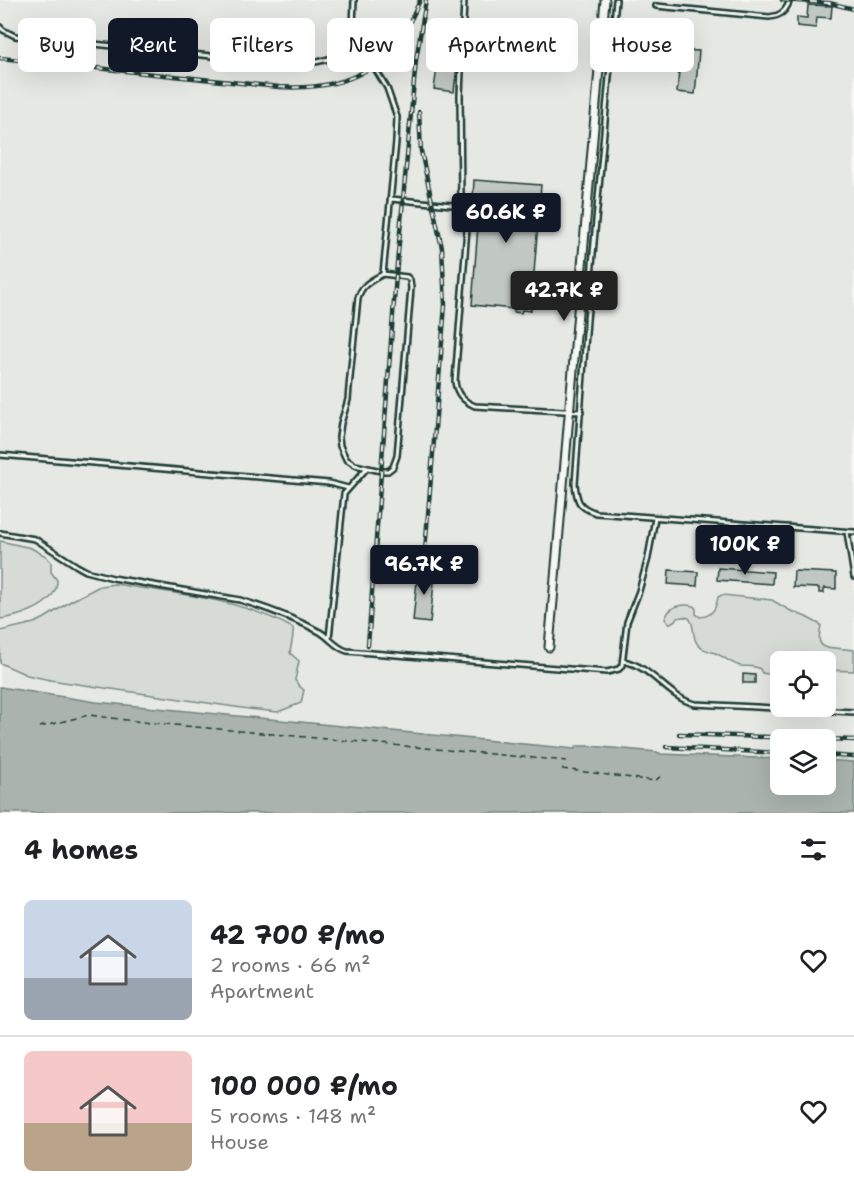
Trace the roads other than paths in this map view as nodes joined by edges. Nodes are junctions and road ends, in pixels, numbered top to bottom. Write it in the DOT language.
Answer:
graph roads {
  1 [pos="354,0"];
  2 [pos="464,0"];
  3 [pos="605,0"];
  4 [pos="616,0"];
  5 [pos="790,0"];
  6 [pos="656,6"];
  7 [pos="353,18"];
  8 [pos="0,27"];
  9 [pos="327,60"];
  10 [pos="377,72"];
  11 [pos="390,199"];
  12 [pos="461,201"];
  13 [pos="383,274"];
  14 [pos="569,412"];
  15 [pos="581,412"];
  16 [pos="579,440"];
  17 [pos="584,441"];
  18 [pos="0,455"];
  19 [pos="367,468"];
  20 [pos="348,488"];
  21 [pos="655,518"];
  22 [pos="847,532"];
  23 [pos="854,532"];
  24 [pos="0,533"];
  25 [pos="854,577"];
  26 [pos="329,638"];
  27 [pos="549,647"];
  28 [pos="623,661"];
  29 [pos="854,712"];
  1 -- 7 [label="lane"];
  2 -- 12 [label="lane"];
  3 -- 14 [label="street"];
  4 -- 15 [label="lane"];
  5 -- 6 [label="lane"];
  8 -- 9 [label="lane"];
  10 -- 11 [label="lane"];
  11 -- 12 [label="lane"];
  11 -- 13 [label="lane"];
  12 -- 14 [label="lane"];
  13 -- 19 [label="lane"];
  13 -- 19 [label="lane"];
  14 -- 15 [label="lane"];
  14 -- 27 [label="street"];
  15 -- 16 [label="lane"];
  16 -- 17 [label="lane"];
  16 -- 21 [label="lane"];
  18 -- 20 [label="lane"];
  19 -- 20 [label="lane"];
  20 -- 26 [label="lane"];
  21 -- 22 [label="lane"];
  21 -- 28 [label="lane"];
  22 -- 23 [label="lane"];
  22 -- 25 [label="lane"];
  24 -- 26 [label="lane"];
  26 -- 28 [label="lane"];
  28 -- 29 [label="lane"];
}
